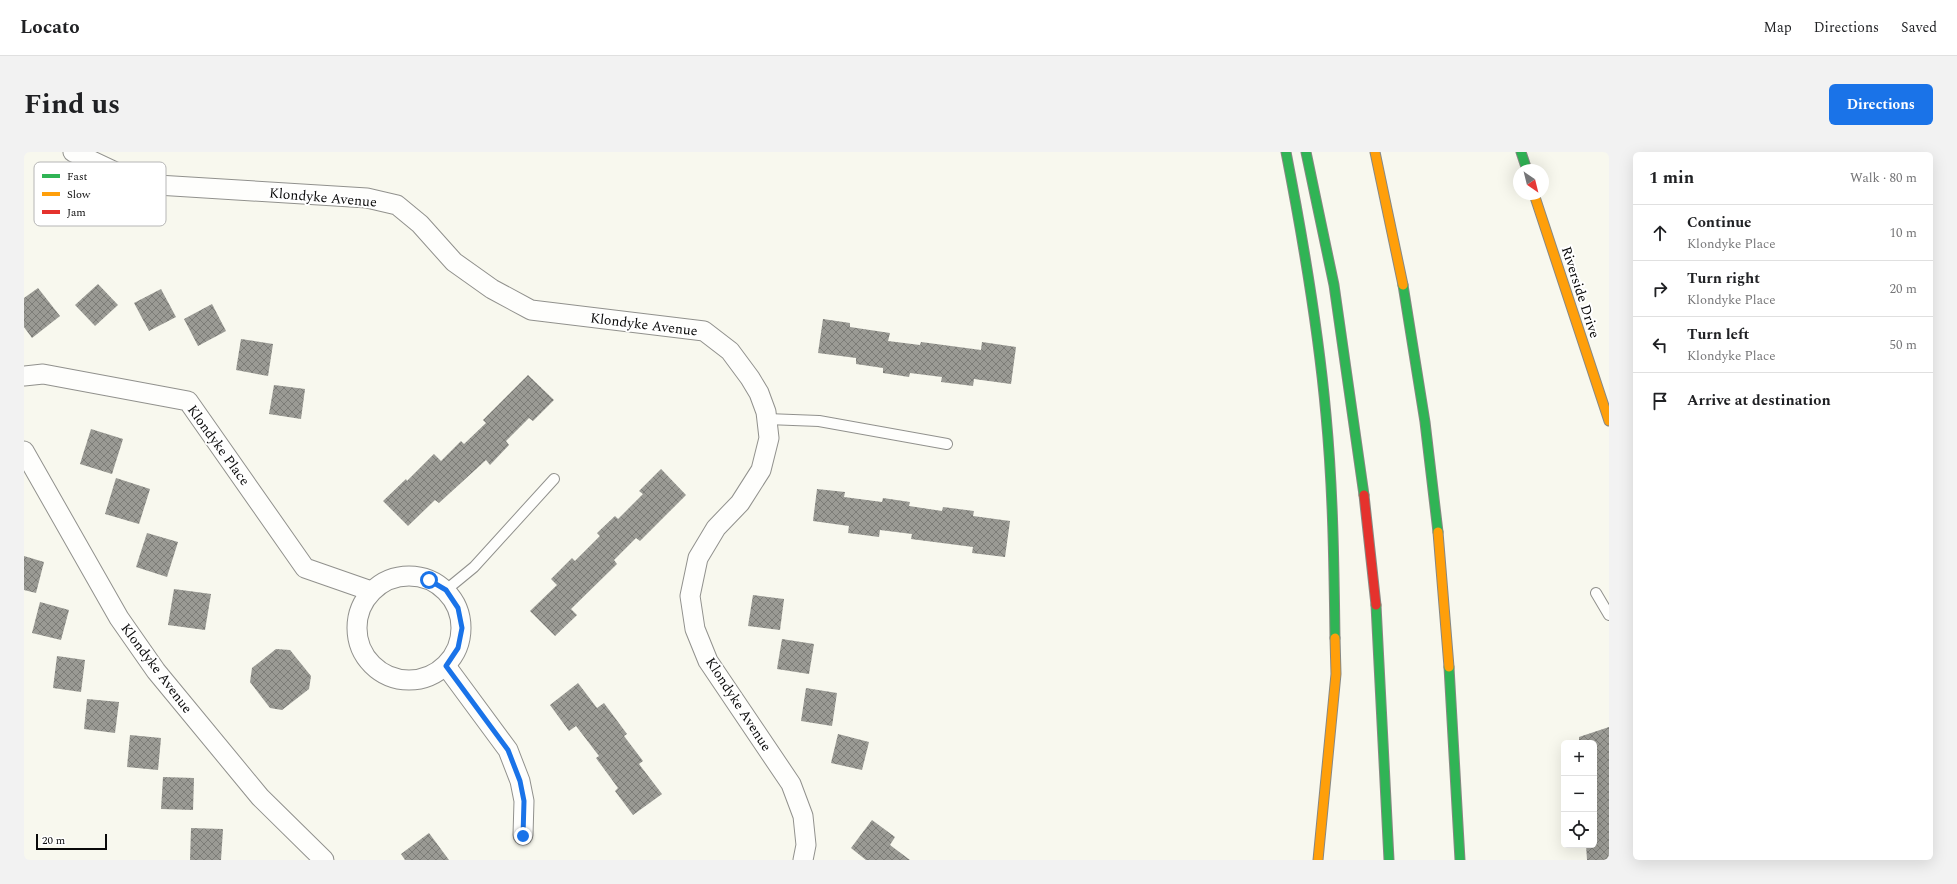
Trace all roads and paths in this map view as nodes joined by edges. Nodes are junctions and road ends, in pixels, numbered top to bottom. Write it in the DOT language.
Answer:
graph roads {
  1 [pos="73,152"];
  2 [pos="1286,152"];
  3 [pos="1306,152"];
  4 [pos="1375,152"];
  5 [pos="1521,152"];
  6 [pos="94,162"];
  7 [pos="1525,164"];
  8 [pos="166,186"];
  9 [pos="1536,200"];
  10 [pos="24,376"];
  11 [pos="767,419"];
  12 [pos="1609,421"];
  13 [pos="947,444"];
  14 [pos="24,451"];
  15 [pos="554,479"];
  16 [pos="446,590"];
  17 [pos="371,591"];
  18 [pos="1596,593"];
  19 [pos="1609,615"];
  20 [pos="446,666"];
  21 [pos="523,836"];
  22 [pos="324,860"];
  23 [pos="803,860"];
  24 [pos="1318,860"];
  25 [pos="1389,860"];
  26 [pos="1460,860"];
  1 -- 6 [label="street, Klondyke Avenue"];
  2 -- 24 [label="main road"];
  3 -- 25 [label="main road"];
  4 -- 26 [label="main road"];
  5 -- 7 [label="main road"];
  8 -- 11 [label="street, Klondyke Avenue"];
  9 -- 12 [label="main road, Riverside Drive"];
  10 -- 17 [label="street, Klondyke Place"];
  11 -- 13 [label="lane"];
  11 -- 23 [label="street, Klondyke Avenue"];
  14 -- 22 [label="street, Klondyke Avenue"];
  15 -- 16 [label="lane"];
  16 -- 17 [label="street"];
  16 -- 20 [label="street"];
  17 -- 20 [label="street"];
  18 -- 19 [label="lane"];
  20 -- 21 [label="street"];
}
